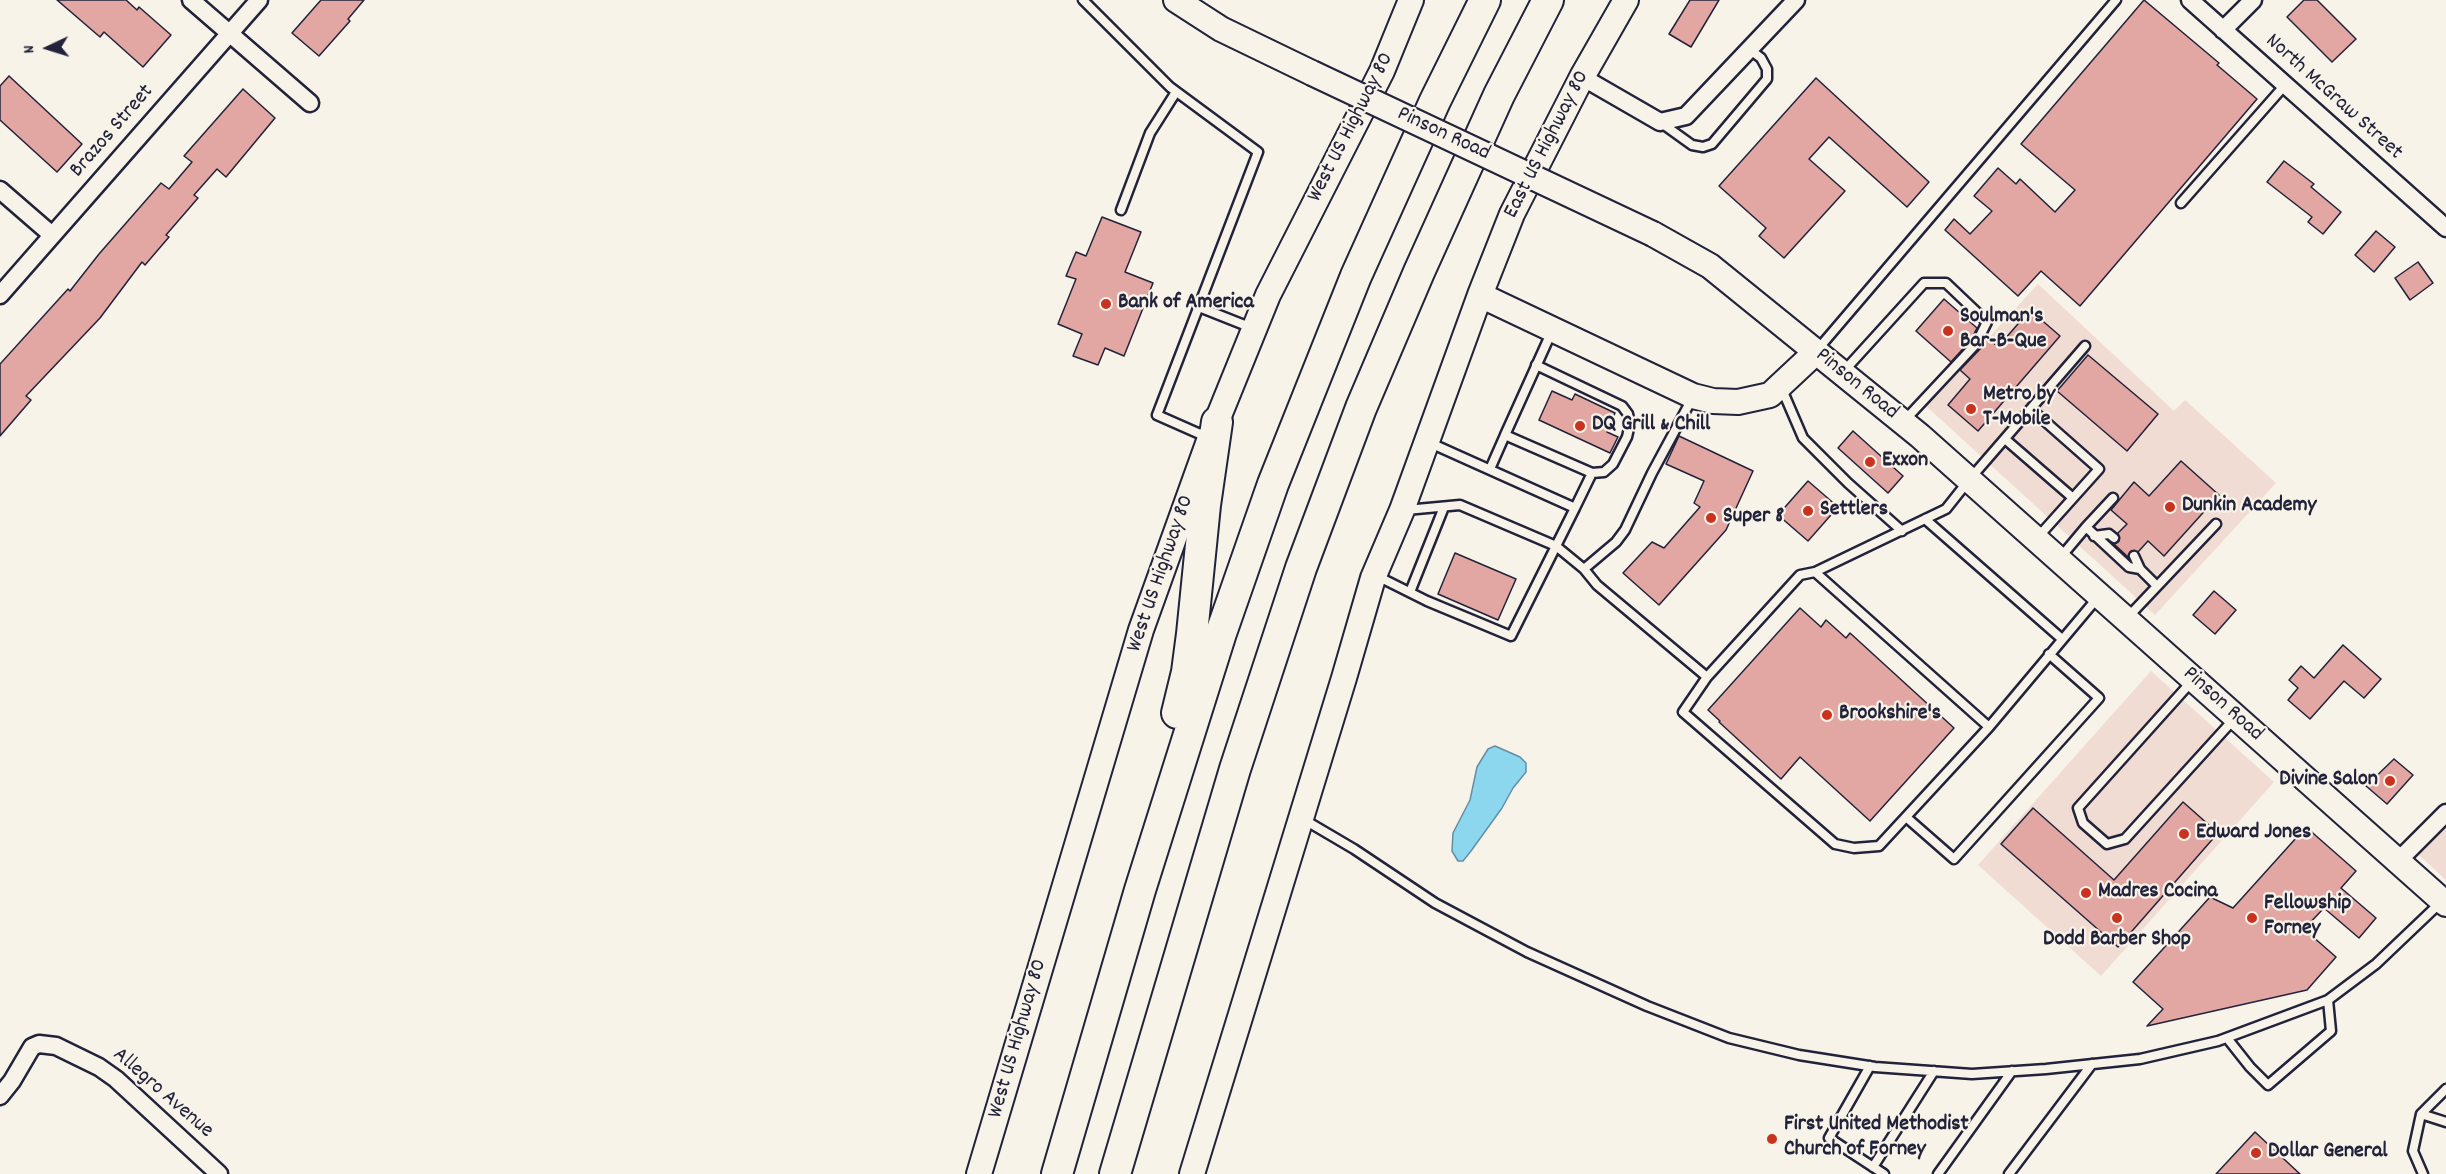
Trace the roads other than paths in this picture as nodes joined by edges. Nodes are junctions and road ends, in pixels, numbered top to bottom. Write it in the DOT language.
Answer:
graph roads {
  1 [pos="191,0"];
  2 [pos="259,0"];
  3 [pos="1083,0"];
  4 [pos="1176,0"];
  5 [pos="1411,0"];
  6 [pos="1485,0"];
  7 [pos="1548,0"];
  8 [pos="1626,0"];
  9 [pos="1796,0"];
  10 [pos="2116,0"];
  11 [pos="2190,0"];
  12 [pos="2253,0"];
  13 [pos="2223,30"];
  14 [pos="231,33"];
  15 [pos="1749,48"];
  16 [pos="1582,77"];
  17 [pos="2284,85"];
  18 [pos="1176,92"];
  19 [pos="310,103"];
  20 [pos="1660,122"];
  21 [pos="0,190"];
  22 [pos="2181,203"];
  23 [pos="1121,210"];
  24 [pos="2446,228"];
  25 [pos="52,235"];
  26 [pos="0,295"];
  27 [pos="1480,295"];
  28 [pos="1199,307"];
  29 [pos="1254,329"];
  30 [pos="1552,330"];
  31 [pos="2085,346"];
  32 [pos="1816,352"];
  33 [pos="1536,365"];
  34 [pos="1842,374"];
  35 [pos="1780,385"];
  36 [pos="1693,396"];
  37 [pos="2031,409"];
  38 [pos="1902,423"];
  39 [pos="1213,430"];
  40 [pos="1505,435"];
  41 [pos="2005,439"];
  42 [pos="1428,441"];
  43 [pos="1490,469"];
  44 [pos="1592,473"];
  45 [pos="1969,480"];
  46 [pos="2073,498"];
  47 [pos="2113,498"];
  48 [pos="1444,507"];
  49 [pos="1575,508"];
  50 [pos="1402,510"];
  51 [pos="1925,519"];
  52 [pos="2216,524"];
  53 [pos="2086,527"];
  54 [pos="1902,531"];
  55 [pos="2094,536"];
  56 [pos="2114,538"];
  57 [pos="2036,540"];
  58 [pos="1556,546"];
  59 [pos="2134,556"];
  60 [pos="2058,560"];
  61 [pos="1584,569"];
  62 [pos="2140,569"];
  63 [pos="1815,572"];
  64 [pos="1375,574"];
  65 [pos="2157,586"];
  66 [pos="1410,592"];
  67 [pos="2099,596"];
  68 [pos="2125,620"];
  69 [pos="2062,639"];
  70 [pos="2049,654"];
  71 [pos="1707,677"];
  72 [pos="2193,680"];
  73 [pos="2235,717"];
  74 [pos="1989,727"];
  75 [pos="2446,813"];
  76 [pos="1906,817"];
  77 [pos="1301,818"];
  78 [pos="2397,862"];
  79 [pos="1140,890"];
  80 [pos="2444,902"];
  81 [pos="1180,951"];
  82 [pos="2328,1000"];
  83 [pos="2227,1038"];
  84 [pos="2092,1064"];
  85 [pos="1870,1066"];
  86 [pos="1934,1071"];
  87 [pos="2012,1071"];
  88 [pos="2446,1089"];
  89 [pos="0,1096"];
  90 [pos="2421,1114"];
  91 [pos="2446,1122"];
  92 [pos="1873,1167"];
  93 [pos="219,1174"];
  94 [pos="979,1174"];
  95 [pos="1057,1174"];
  96 [pos="1115,1174"];
  97 [pos="1131,1174"];
  98 [pos="1192,1174"];
  99 [pos="1884,1174"];
  100 [pos="1938,1174"];
  101 [pos="2009,1174"];
  102 [pos="2423,1174"];
  1 -- 14 [label="street"];
  2 -- 14 [label="street, Brazos Street"];
  3 -- 18 [label="lane"];
  4 -- 32 [label="main road, Pinson Road, bridge"];
  5 -- 29 [label="main road, West US Highway 80"];
  6 -- 79 [label="highway"];
  7 -- 81 [label="highway"];
  8 -- 16 [label="main road, East US Highway 80"];
  9 -- 15 [label="street"];
  10 -- 32 [label="lane"];
  11 -- 13 [label="street, North McGraw Street"];
  12 -- 13 [label="street"];
  13 -- 17 [label="street, North McGraw Street"];
  14 -- 19 [label="street"];
  14 -- 25 [label="street, Brazos Street"];
  15 -- 20 [label="street"];
  15 -- 20 [label="lane"];
  16 -- 20 [label="street"];
  16 -- 27 [label="main road, East US Highway 80"];
  17 -- 22 [label="lane"];
  17 -- 24 [label="street, North McGraw Street"];
  18 -- 23 [label="lane"];
  18 -- 28 [label="lane"];
  21 -- 25 [label="street"];
  25 -- 26 [label="street, Brazos Street"];
  27 -- 30 [label="main road"];
  27 -- 42 [label="main road"];
  28 -- 29 [label="lane"];
  28 -- 39 [label="lane"];
  29 -- 39 [label="main road, West US Highway 80"];
  30 -- 33 [label="lane"];
  30 -- 36 [label="main road"];
  31 -- 37 [label="lane"];
  32 -- 34 [label="main road, Pinson Road"];
  32 -- 35 [label="main road"];
  33 -- 40 [label="lane"];
  33 -- 44 [label="lane"];
  34 -- 38 [label="main road, Pinson Road"];
  34 -- 38 [label="lane"];
  35 -- 36 [label="main road"];
  35 -- 54 [label="lane"];
  36 -- 61 [label="lane"];
  37 -- 41 [label="lane"];
  37 -- 46 [label="lane"];
  38 -- 45 [label="main road, Pinson Road"];
  39 -- 79 [label="highway"];
  39 -- 94 [label="main road, West US Highway 80"];
  40 -- 43 [label="lane"];
  40 -- 44 [label="lane"];
  41 -- 45 [label="lane"];
  41 -- 46 [label="lane"];
  42 -- 43 [label="lane"];
  42 -- 50 [label="main road"];
  43 -- 49 [label="lane"];
  44 -- 49 [label="lane"];
  45 -- 51 [label="lane"];
  45 -- 57 [label="main road, Pinson Road"];
  46 -- 57 [label="lane"];
  47 -- 53 [label="lane"];
  48 -- 50 [label="lane"];
  48 -- 58 [label="lane"];
  48 -- 66 [label="lane"];
  49 -- 58 [label="lane"];
  50 -- 64 [label="main road"];
  51 -- 54 [label="lane"];
  51 -- 69 [label="lane"];
  52 -- 65 [label="lane"];
  53 -- 55 [label="lane"];
  53 -- 60 [label="lane"];
  54 -- 63 [label="lane"];
  55 -- 56 [label="lane"];
  55 -- 62 [label="lane"];
  57 -- 60 [label="main road, Pinson Road"];
  58 -- 61 [label="lane"];
  58 -- 66 [label="lane"];
  59 -- 62 [label="lane"];
  60 -- 67 [label="main road, Pinson Road"];
  61 -- 71 [label="lane"];
  62 -- 65 [label="lane"];
  63 -- 71 [label="lane"];
  63 -- 74 [label="lane"];
  64 -- 66 [label="lane"];
  64 -- 77 [label="main road"];
  65 -- 68 [label="lane"];
  67 -- 68 [label="main road, Pinson Road"];
  67 -- 69 [label="lane"];
  68 -- 72 [label="main road, Pinson Road"];
  69 -- 70 [label="lane"];
  70 -- 74 [label="lane"];
  70 -- 76 [label="lane"];
  71 -- 76 [label="lane"];
  72 -- 73 [label="main road, Pinson Road"];
  72 -- 73 [label="lane"];
  73 -- 78 [label="main road, Pinson Road"];
  74 -- 76 [label="lane"];
  75 -- 78 [label="street"];
  77 -- 85 [label="lane"];
  77 -- 98 [label="main road"];
  78 -- 80 [label="main road, Pinson Road"];
  79 -- 95 [label="highway"];
  80 -- 82 [label="lane"];
  81 -- 96 [label="highway"];
  81 -- 97 [label="highway"];
  82 -- 83 [label="lane"];
  82 -- 83 [label="lane"];
  83 -- 84 [label="lane"];
  84 -- 87 [label="lane"];
  84 -- 101 [label="lane"];
  85 -- 86 [label="lane"];
  85 -- 92 [label="lane"];
  86 -- 87 [label="lane"];
  86 -- 92 [label="lane"];
  87 -- 100 [label="lane"];
  88 -- 90 [label="lane"];
  89 -- 93 [label="street, Allegro Avenue"];
  90 -- 91 [label="lane"];
  90 -- 102 [label="lane"];
  92 -- 99 [label="lane"];
}
